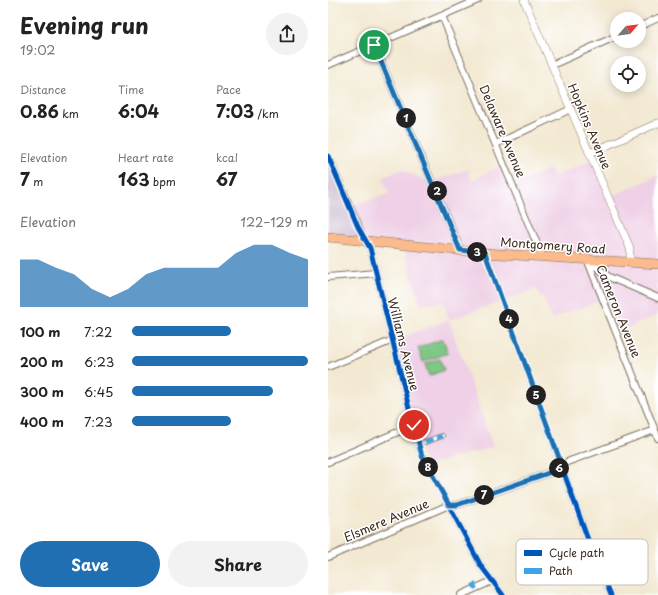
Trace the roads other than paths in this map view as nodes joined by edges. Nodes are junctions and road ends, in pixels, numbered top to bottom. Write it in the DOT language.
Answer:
graph roads {
  1 [pos="478,0"];
  2 [pos="524,0"];
  3 [pos="442,16"];
  4 [pos="658,18"];
  5 [pos="646,23"];
  6 [pos="610,39"];
  7 [pos="374,45"];
  8 [pos="328,65"];
  9 [pos="552,65"];
  10 [pos="571,110"];
  11 [pos="658,123"];
  12 [pos="496,144"];
  13 [pos="590,154"];
  14 [pos="328,156"];
  15 [pos="328,237"];
  16 [pos="365,241"];
  17 [pos="460,250"];
  18 [pos="485,253"];
  19 [pos="542,256"];
  20 [pos="587,259"];
  21 [pos="630,262"];
  22 [pos="658,264"];
  23 [pos="328,270"];
  24 [pos="376,273"];
  25 [pos="330,277"];
  26 [pos="658,298"];
  27 [pos="393,340"];
  28 [pos="328,367"];
  29 [pos="414,425"];
  30 [pos="655,430"];
  31 [pos="442,436"];
  32 [pos="658,438"];
  33 [pos="425,442"];
  34 [pos="328,462"];
  35 [pos="562,466"];
  36 [pos="449,505"];
  37 [pos="588,539"];
  38 [pos="328,557"];
  39 [pos="492,581"];
  40 [pos="607,585"];
  41 [pos="461,595"];
  42 [pos="503,595"];
  43 [pos="611,595"];
  1 -- 3 [label="street"];
  2 -- 9 [label="street, Hopkins Avenue"];
  3 -- 7 [label="street"];
  3 -- 12 [label="street, Delaware Avenue"];
  4 -- 5 [label="street"];
  6 -- 9 [label="street"];
  7 -- 8 [label="street"];
  7 -- 17 [label="street"];
  9 -- 10 [label="street, Hopkins Avenue"];
  10 -- 12 [label="street"];
  10 -- 13 [label="street, Hopkins Avenue"];
  11 -- 13 [label="street"];
  12 -- 19 [label="street, Delaware Avenue"];
  13 -- 21 [label="street, Hopkins Avenue"];
  14 -- 16 [label="street, Williams Avenue"];
  15 -- 16 [label="main road, Montgomery Road"];
  16 -- 17 [label="main road, Montgomery Road"];
  16 -- 24 [label="street, Williams Avenue"];
  17 -- 18 [label="main road, Montgomery Road"];
  18 -- 19 [label="main road, Montgomery Road"];
  18 -- 35 [label="street"];
  19 -- 20 [label="main road, Montgomery Road"];
  20 -- 21 [label="main road, Montgomery Road"];
  20 -- 26 [label="street"];
  20 -- 30 [label="street, Cameron Avenue"];
  21 -- 22 [label="main road, Montgomery Road"];
  23 -- 25 [label="street"];
  24 -- 25 [label="street"];
  24 -- 27 [label="street, Williams Avenue"];
  27 -- 28 [label="street"];
  27 -- 29 [label="street, Williams Avenue"];
  29 -- 34 [label="street"];
  29 -- 36 [label="street, Williams Avenue"];
  30 -- 32 [label="street, Cameron Avenue"];
  30 -- 35 [label="street, Elsmere Avenue"];
  31 -- 33 [label="street"];
  35 -- 36 [label="street, Elsmere Avenue"];
  35 -- 37 [label="street"];
  36 -- 38 [label="street, Elsmere Avenue"];
  36 -- 39 [label="street, Williams Avenue"];
  39 -- 41 [label="street"];
  39 -- 42 [label="street, Williams Avenue"];
  40 -- 43 [label="street"];
}
